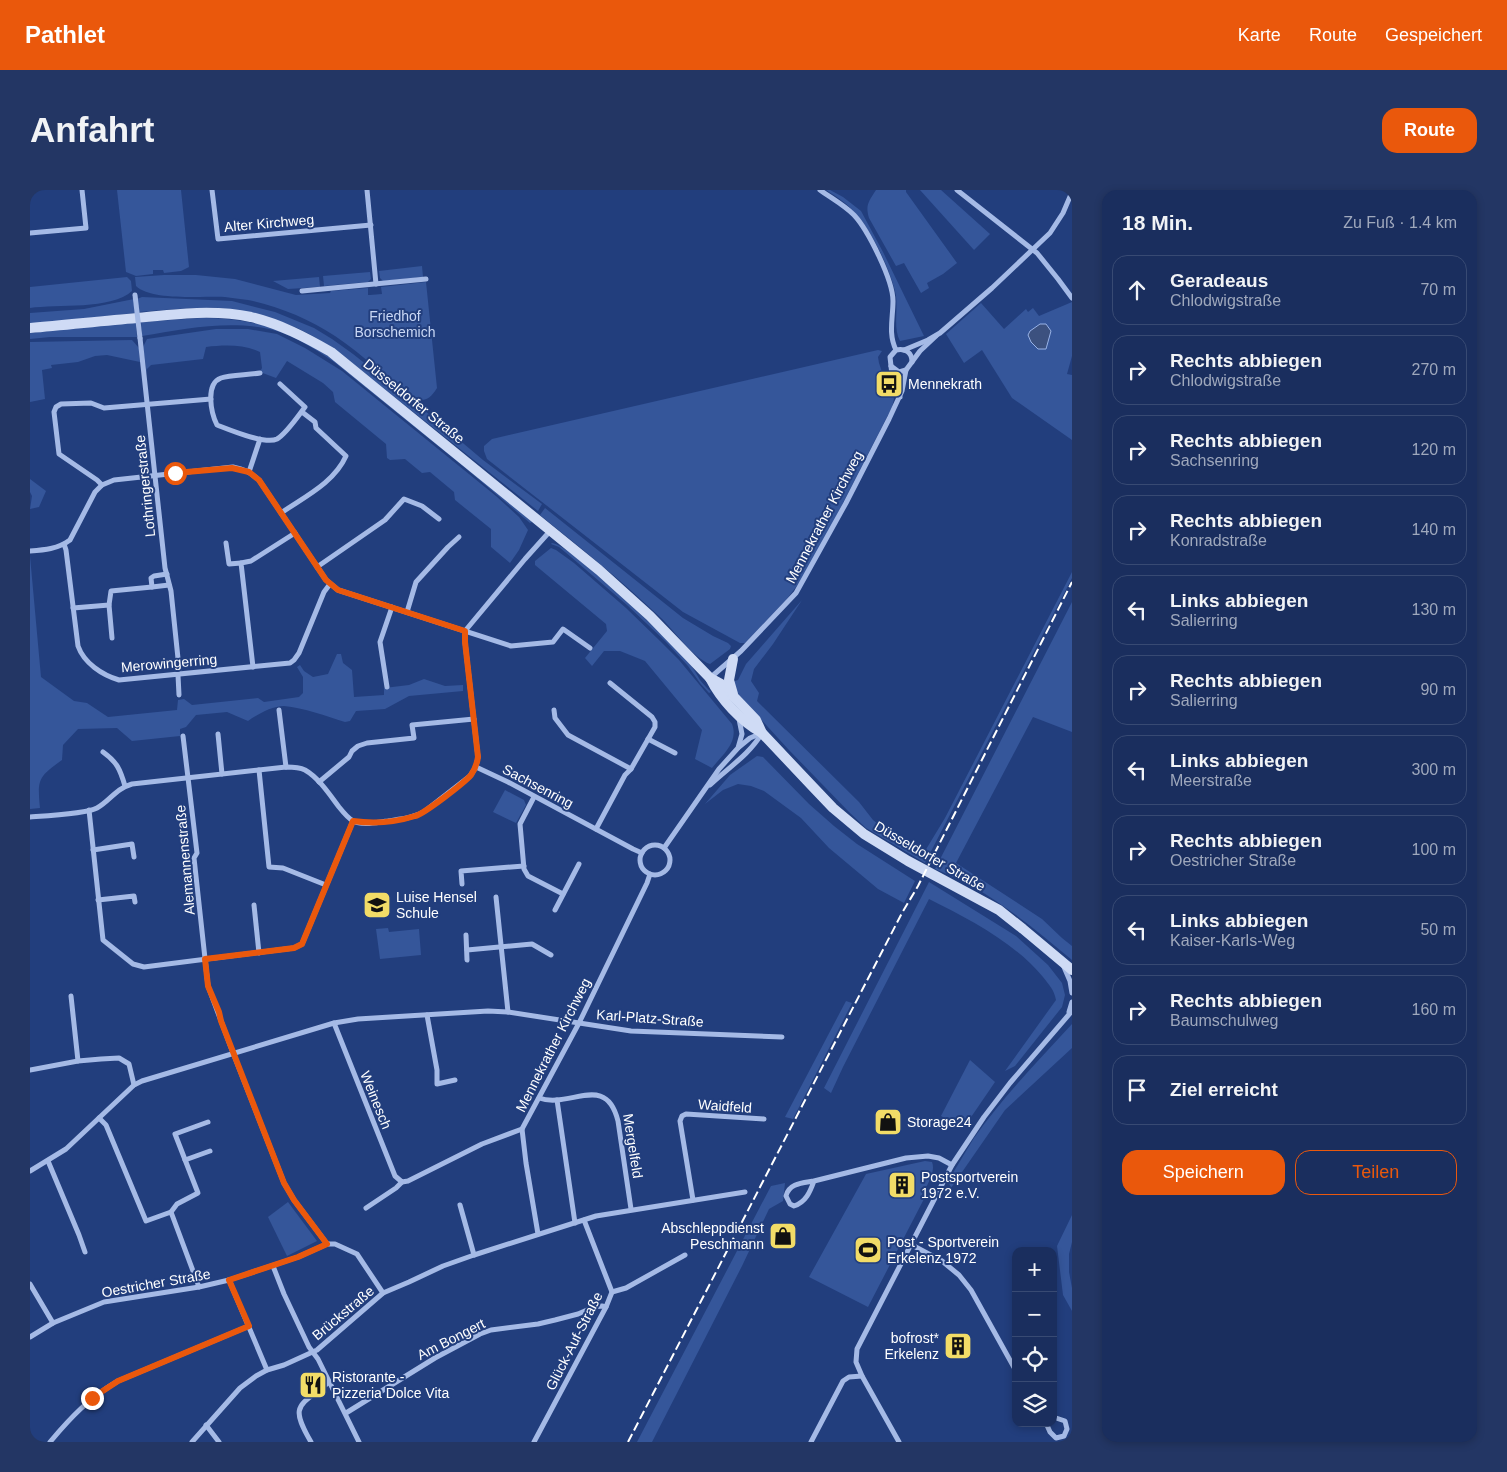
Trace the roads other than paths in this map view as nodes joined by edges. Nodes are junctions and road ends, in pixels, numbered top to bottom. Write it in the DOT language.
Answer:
graph roads {
  1 [pos="82,190"];
  2 [pos="212,190"];
  3 [pos="367,190"];
  4 [pos="820,190"];
  5 [pos="956,190"];
  6 [pos="1072,192"];
  7 [pos="371,224"];
  8 [pos="30,233"];
  9 [pos="1032,250"];
  10 [pos="426,279"];
  11 [pos="376,284"];
  12 [pos="302,291"];
  13 [pos="135,295"];
  14 [pos="1072,298"];
  15 [pos="30,328"];
  16 [pos="936,336"];
  17 [pos="896,350"];
  18 [pos="904,350"];
  19 [pos="912,362"];
  20 [pos="891,366"];
  21 [pos="906,370"];
  22 [pos="260,373"];
  23 [pos="280,384"];
  24 [pos="900,397"];
  25 [pos="211,399"];
  26 [pos="147,406"];
  27 [pos="302,412"];
  28 [pos="260,439"];
  29 [pos="249,472"];
  30 [pos="155,475"];
  31 [pos="102,485"];
  32 [pos="280,513"];
  33 [pos="439,519"];
  34 [pos="551,530"];
  35 [pos="295,533"];
  36 [pos="459,537"];
  37 [pos="226,543"];
  38 [pos="64,544"];
  39 [pos="30,552"];
  40 [pos="241,562"];
  41 [pos="317,567"];
  42 [pos="167,574"];
  43 [pos="330,584"];
  44 [pos="169,585"];
  45 [pos="152,587"];
  46 [pos="109,605"];
  47 [pos="392,607"];
  48 [pos="73,608"];
  49 [pos="406,612"];
  50 [pos="465,631"];
  51 [pos="112,638"];
  52 [pos="590,648"];
  53 [pos="733,659"];
  54 [pos="252,667"];
  55 [pos="178,675"];
  56 [pos="710,678"];
  57 [pos="610,683"];
  58 [pos="387,687"];
  59 [pos="179,695"];
  60 [pos="735,698"];
  61 [pos="279,710"];
  62 [pos="554,710"];
  63 [pos="737,713"];
  64 [pos="474,719"];
  65 [pos="762,733"];
  66 [pos="218,734"];
  67 [pos="183,736"];
  68 [pos="648,739"];
  69 [pos="738,748"];
  70 [pos="102,752"];
  71 [pos="675,753"];
  72 [pos="286,767"];
  73 [pos="476,767"];
  74 [pos="631,769"];
  75 [pos="259,770"];
  76 [pos="222,774"];
  77 [pos="189,778"];
  78 [pos="319,782"];
  79 [pos="125,786"];
  80 [pos="706,788"];
  81 [pos="534,796"];
  82 [pos="89,810"];
  83 [pos="30,817"];
  84 [pos="353,821"];
  85 [pos="596,829"];
  86 [pos="664,848"];
  87 [pos="93,850"];
  88 [pos="642,853"];
  89 [pos="134,858"];
  90 [pos="579,864"];
  91 [pos="524,866"];
  92 [pos="650,874"];
  93 [pos="462,884"];
  94 [pos="326,886"];
  95 [pos="563,894"];
  96 [pos="496,897"];
  97 [pos="98,900"];
  98 [pos="135,902"];
  99 [pos="254,905"];
  100 [pos="555,910"];
  101 [pos="466,935"];
  102 [pos="501,948"];
  103 [pos="467,950"];
  104 [pos="260,953"];
  105 [pos="551,955"];
  106 [pos="205,959"];
  107 [pos="468,960"];
  108 [pos="1062,962"];
  109 [pos="1072,970"];
  110 [pos="1072,993"];
  111 [pos="71,996"];
  112 [pos="1072,1002"];
  113 [pos="508,1012"];
  114 [pos="1070,1013"];
  115 [pos="427,1016"];
  116 [pos="334,1023"];
  117 [pos="579,1023"];
  118 [pos="782,1037"];
  119 [pos="233,1053"];
  120 [pos="78,1061"];
  121 [pos="30,1070"];
  122 [pos="455,1080"];
  123 [pos="134,1085"];
  124 [pos="538,1098"];
  125 [pos="557,1100"];
  126 [pos="99,1118"];
  127 [pos="764,1119"];
  128 [pos="208,1122"];
  129 [pos="522,1129"];
  130 [pos="210,1151"];
  131 [pos="185,1160"];
  132 [pos="48,1161"];
  133 [pos="952,1165"];
  134 [pos="30,1171"];
  135 [pos="814,1181"];
  136 [pos="402,1182"];
  137 [pos="745,1192"];
  138 [pos="693,1200"];
  139 [pos="460,1205"];
  140 [pos="366,1208"];
  141 [pos="631,1209"];
  142 [pos="171,1212"];
  143 [pos="584,1220"];
  144 [pos="574,1223"];
  145 [pos="538,1234"];
  146 [pos="327,1244"];
  147 [pos="910,1244"];
  148 [pos="85,1252"];
  149 [pos="474,1255"];
  150 [pos="685,1255"];
  151 [pos="274,1266"];
  152 [pos="229,1280"];
  153 [pos="30,1284"];
  154 [pos="199,1287"];
  155 [pos="612,1292"];
  156 [pos="383,1293"];
  157 [pos="606,1307"];
  158 [pos="53,1323"];
  159 [pos="249,1326"];
  160 [pos="30,1337"];
  161 [pos="313,1352"];
  162 [pos="1012,1364"];
  163 [pos="267,1370"];
  164 [pos="862,1376"];
  165 [pos="329,1382"];
  166 [pos="346,1413"];
  167 [pos="1057,1418"];
  168 [pos="206,1425"];
  169 [pos="1048,1427"];
  170 [pos="50,1442"];
  171 [pos="192,1442"];
  172 [pos="219,1442"];
  173 [pos="311,1442"];
  174 [pos="360,1442"];
  175 [pos="534,1442"];
  176 [pos="811,1442"];
  177 [pos="900,1442"];
  1 -- 8 [label="street"];
  2 -- 7 [label="street, Alter Kirchweg"];
  3 -- 7 [label="street"];
  4 -- 17 [label="street"];
  5 -- 9 [label="street"];
  6 -- 9 [label="street"];
  7 -- 11 [label="street"];
  9 -- 14 [label="street"];
  9 -- 16 [label="street"];
  10 -- 11 [label="street"];
  11 -- 12 [label="street"];
  13 -- 26 [label="street, Lothringerstraße, bridge"];
  15 -- 34 [label="main road, Düsseldorfer Straße"];
  16 -- 18 [label="street"];
  16 -- 19 [label="street"];
  17 -- 18 [label="street"];
  17 -- 20 [label="street"];
  18 -- 19 [label="street"];
  19 -- 21 [label="street, Mennekrather Kirchweg"];
  20 -- 21 [label="street"];
  20 -- 24 [label="street"];
  21 -- 24 [label="street, Mennekrather Kirchweg"];
  22 -- 25 [label="street"];
  23 -- 27 [label="street"];
  24 -- 53 [label="street, Mennekrather Kirchweg"];
  25 -- 26 [label="street"];
  25 -- 28 [label="street"];
  26 -- 30 [label="street, Lothringerstraße"];
  26 -- 31 [label="street"];
  27 -- 28 [label="street"];
  27 -- 32 [label="street"];
  28 -- 29 [label="street"];
  29 -- 30 [label="street"];
  29 -- 32 [label="street"];
  30 -- 31 [label="street"];
  30 -- 42 [label="street, Lothringerstraße"];
  31 -- 38 [label="street"];
  32 -- 35 [label="street"];
  33 -- 41 [label="street"];
  34 -- 50 [label="street"];
  34 -- 56 [label="main road, Düsseldorfer Straße"];
  35 -- 40 [label="street"];
  35 -- 41 [label="street"];
  36 -- 49 [label="street"];
  37 -- 40 [label="street"];
  38 -- 39 [label="street"];
  38 -- 48 [label="street, Merowingerring"];
  40 -- 54 [label="street"];
  41 -- 43 [label="street"];
  42 -- 44 [label="street, Lothringerstraße"];
  42 -- 45 [label="street"];
  43 -- 47 [label="street"];
  43 -- 54 [label="street, Merowingerring"];
  44 -- 45 [label="street"];
  44 -- 55 [label="street, Lothringerstraße"];
  45 -- 46 [label="street"];
  46 -- 48 [label="street"];
  46 -- 51 [label="street"];
  47 -- 49 [label="street"];
  47 -- 58 [label="street"];
  48 -- 55 [label="street, Merowingerring"];
  49 -- 50 [label="street"];
  50 -- 52 [label="street"];
  50 -- 64 [label="street"];
  53 -- 56 [label="street, Mennekrather Kirchweg"];
  53 -- 60 [label="main road"];
  54 -- 55 [label="street, Merowingerring"];
  55 -- 59 [label="street"];
  56 -- 60 [label="main road, Düsseldorfer Straße"];
  56 -- 63 [label="main road, Düsseldorfer Straße"];
  57 -- 68 [label="street"];
  60 -- 65 [label="main road, Düsseldorfer Straße"];
  61 -- 72 [label="street"];
  62 -- 74 [label="street"];
  63 -- 65 [label="main road, Düsseldorfer Straße"];
  63 -- 69 [label="street"];
  64 -- 73 [label="street"];
  64 -- 78 [label="street"];
  65 -- 69 [label="street"];
  65 -- 80 [label="street"];
  65 -- 108 [label="main road, Düsseldorfer Straße"];
  66 -- 76 [label="street"];
  67 -- 77 [label="street, Alemannenstraße"];
  68 -- 71 [label="street"];
  68 -- 74 [label="street"];
  69 -- 80 [label="street"];
  70 -- 79 [label="street"];
  72 -- 75 [label="street"];
  72 -- 78 [label="street"];
  73 -- 81 [label="street, Sachsenring"];
  73 -- 84 [label="street"];
  74 -- 85 [label="street"];
  75 -- 76 [label="street"];
  75 -- 94 [label="street"];
  76 -- 77 [label="street"];
  77 -- 79 [label="street"];
  77 -- 106 [label="street, Alemannenstraße"];
  78 -- 84 [label="street"];
  79 -- 82 [label="street"];
  80 -- 86 [label="street"];
  81 -- 85 [label="street, Sachsenring"];
  81 -- 91 [label="street"];
  82 -- 83 [label="street"];
  82 -- 87 [label="street"];
  84 -- 94 [label="street"];
  85 -- 88 [label="street, Sachsenring"];
  86 -- 88 [label="street"];
  86 -- 92 [label="street"];
  87 -- 89 [label="street"];
  87 -- 97 [label="street"];
  88 -- 92 [label="street"];
  90 -- 95 [label="street"];
  91 -- 93 [label="street"];
  91 -- 95 [label="street"];
  92 -- 117 [label="street, Mennekrather Kirchweg"];
  94 -- 104 [label="street"];
  95 -- 100 [label="street"];
  96 -- 102 [label="street"];
  97 -- 98 [label="street"];
  97 -- 106 [label="street"];
  99 -- 104 [label="street"];
  101 -- 103 [label="street"];
  102 -- 103 [label="street"];
  102 -- 105 [label="street"];
  102 -- 113 [label="street"];
  103 -- 107 [label="street"];
  104 -- 106 [label="street"];
  106 -- 119 [label="street, Alemannenstraße"];
  108 -- 109 [label="main road, Düsseldorfer Straße"];
  108 -- 110 [label="street"];
  111 -- 120 [label="street"];
  112 -- 114 [label="street"];
  113 -- 115 [label="street, Karl-Platz-Straße"];
  113 -- 117 [label="street, Karl-Platz-Straße"];
  114 -- 133 [label="street"];
  115 -- 116 [label="street, Karl-Platz-Straße"];
  115 -- 122 [label="street"];
  116 -- 119 [label="street, Karl-Platz-Straße"];
  116 -- 136 [label="street, Weinesch"];
  117 -- 118 [label="street, Karl-Platz-Straße"];
  117 -- 124 [label="street, Mennekrather Kirchweg"];
  119 -- 123 [label="street, Karl-Platz-Straße"];
  119 -- 146 [label="street, Alemannenstraße"];
  120 -- 121 [label="street"];
  120 -- 123 [label="street"];
  123 -- 126 [label="street, Karl-Platz-Straße"];
  124 -- 125 [label="street, Mergelfeld"];
  124 -- 129 [label="street, Mennekrather Kirchweg"];
  125 -- 141 [label="street, Mergelfeld"];
  125 -- 144 [label="street"];
  126 -- 132 [label="street, Karl-Platz-Straße"];
  126 -- 142 [label="street"];
  127 -- 138 [label="street, Waidfeld"];
  128 -- 131 [label="street"];
  129 -- 136 [label="street"];
  129 -- 145 [label="street, Mennekrather Kirchweg"];
  130 -- 131 [label="street"];
  131 -- 142 [label="street"];
  132 -- 134 [label="street, Karl-Platz-Straße"];
  132 -- 148 [label="street"];
  133 -- 135 [label="street"];
  133 -- 147 [label="street"];
  135 -- 135 [label="street"];
  136 -- 140 [label="street"];
  137 -- 138 [label="street, Brückstraße"];
  138 -- 141 [label="street, Brückstraße"];
  139 -- 149 [label="street"];
  141 -- 143 [label="street, Brückstraße"];
  142 -- 154 [label="street"];
  143 -- 144 [label="street, Brückstraße"];
  143 -- 155 [label="street, Glück-Auf-Straße"];
  144 -- 145 [label="street, Brückstraße"];
  145 -- 149 [label="street, Brückstraße"];
  146 -- 151 [label="street, Oestricher Straße"];
  146 -- 156 [label="street"];
  147 -- 162 [label="street"];
  147 -- 164 [label="street"];
  149 -- 156 [label="street, Brückstraße"];
  150 -- 155 [label="street"];
  151 -- 152 [label="street, Oestricher Straße"];
  151 -- 161 [label="street"];
  152 -- 154 [label="street, Oestricher Straße"];
  152 -- 159 [label="street"];
  153 -- 158 [label="street"];
  154 -- 158 [label="street, Oestricher Straße"];
  155 -- 157 [label="street, Glück-Auf-Straße"];
  156 -- 161 [label="street, Brückstraße"];
  157 -- 166 [label="street, Am Bongert"];
  157 -- 175 [label="street, Glück-Auf-Straße"];
  158 -- 160 [label="street, Oestricher Straße"];
  159 -- 163 [label="street"];
  159 -- 170 [label="street"];
  161 -- 163 [label="street, Brückstraße"];
  161 -- 165 [label="street"];
  163 -- 168 [label="street, Brückstraße"];
  164 -- 176 [label="street"];
  164 -- 177 [label="street"];
  165 -- 166 [label="street"];
  165 -- 173 [label="street"];
  166 -- 174 [label="street"];
  167 -- 169 [label="street"];
  168 -- 171 [label="street, Brückstraße"];
  168 -- 172 [label="street"];
}
